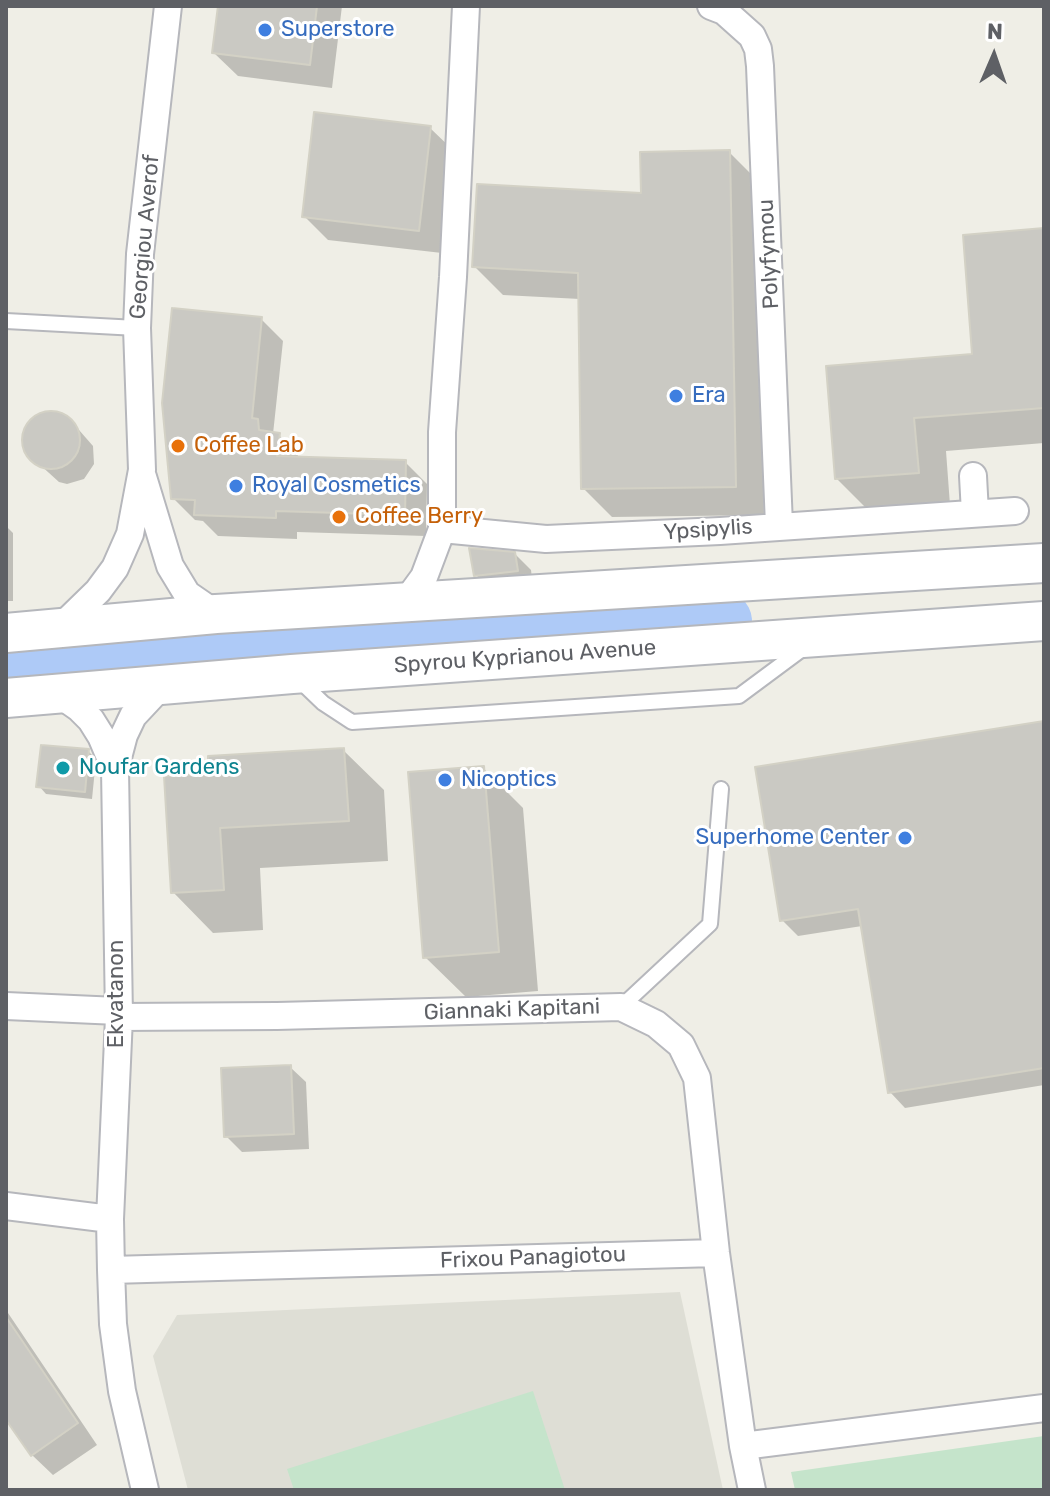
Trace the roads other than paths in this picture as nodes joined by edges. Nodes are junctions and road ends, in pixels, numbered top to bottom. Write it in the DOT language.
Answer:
graph roads {
  1 [pos="168,6"];
  2 [pos="466,6"];
  3 [pos="718,9"];
  4 [pos="6,321"];
  5 [pos="137,328"];
  6 [pos="142,470"];
  7 [pos="973,476"];
  8 [pos="1015,511"];
  9 [pos="975,513"];
  10 [pos="779,525"];
  11 [pos="442,529"];
  12 [pos="1044,563"];
  13 [pos="405,603"];
  14 [pos="216,614"];
  15 [pos="1044,621"];
  16 [pos="60,628"];
  17 [pos="6,633"];
  18 [pos="818,637"];
  19 [pos="292,674"];
  20 [pos="162,685"];
  21 [pos="59,694"];
  22 [pos="6,698"];
  23 [pos="115,769"];
  24 [pos="721,789"];
  25 [pos="6,1006"];
  26 [pos="621,1007"];
  27 [pos="119,1014"];
  28 [pos="6,1206"];
  29 [pos="110,1219"];
  30 [pos="716,1253"];
  31 [pos="111,1270"];
  32 [pos="1044,1408"];
  33 [pos="743,1446"];
  34 [pos="145,1490"];
  35 [pos="752,1490"];
  1 -- 5 [label="street, Georgiou Averof"];
  2 -- 11 [label="street"];
  3 -- 10 [label="street, Polyfymou"];
  4 -- 5 [label="lane"];
  5 -- 6 [label="street, Georgiou Averof"];
  6 -- 14 [label="street, Georgiou Averof"];
  6 -- 16 [label="street, Georgiou Averof"];
  7 -- 9 [label="street"];
  8 -- 9 [label="street, Ypsipylis"];
  9 -- 10 [label="street, Ypsipylis"];
  10 -- 11 [label="street, Ypsipylis"];
  11 -- 13 [label="street"];
  12 -- 13 [label="main road"];
  13 -- 14 [label="main road"];
  14 -- 16 [label="main road"];
  15 -- 18 [label="main road, Spyrou Kyprianou Avenue"];
  16 -- 17 [label="main road"];
  18 -- 19 [label="main road, Spyrou Kyprianou Avenue"];
  18 -- 19 [label="lane"];
  19 -- 20 [label="main road, Spyrou Kyprianou Avenue"];
  20 -- 21 [label="main road, Spyrou Kyprianou Avenue"];
  20 -- 23 [label="street, Ekvatanon"];
  21 -- 22 [label="main road, Spyrou Kyprianou Avenue"];
  21 -- 23 [label="street, Ekvatanon"];
  23 -- 27 [label="street, Ekvatanon"];
  24 -- 26 [label="lane"];
  25 -- 27 [label="street, Giannaki Kapitani"];
  26 -- 27 [label="street, Giannaki Kapitani"];
  26 -- 30 [label="street, Giannaki Kapitani"];
  27 -- 29 [label="street, Ekvatanon"];
  28 -- 29 [label="street"];
  29 -- 31 [label="street, Ekvatanon"];
  30 -- 31 [label="street, Frixou Panagiotou"];
  30 -- 33 [label="street"];
  31 -- 34 [label="street, Ekvatanon"];
  32 -- 33 [label="street"];
  33 -- 35 [label="street"];
}
